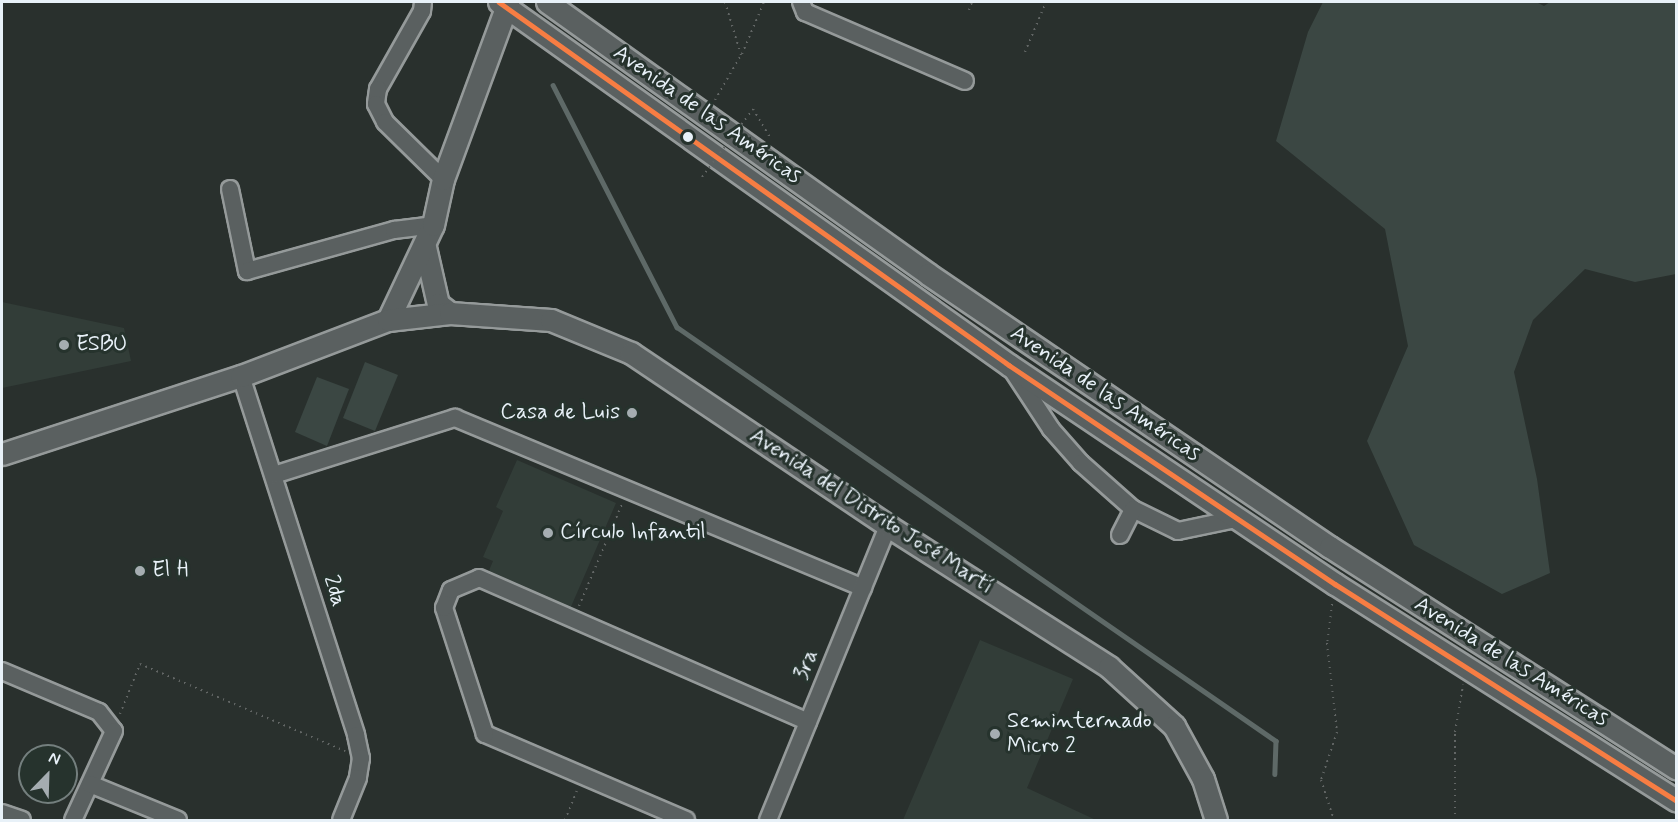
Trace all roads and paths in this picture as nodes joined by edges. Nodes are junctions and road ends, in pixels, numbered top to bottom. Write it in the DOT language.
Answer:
graph roads {
  1 [pos="423,2"];
  2 [pos="724,2"];
  3 [pos="764,2"];
  4 [pos="801,2"];
  5 [pos="972,2"];
  6 [pos="1046,2"];
  7 [pos="504,3"];
  8 [pos="555,5"];
  9 [pos="969,10"];
  10 [pos="1025,52"];
  11 [pos="741,55"];
  12 [pos="965,81"];
  13 [pos="707,114"];
  14 [pos="770,137"];
  15 [pos="702,177"];
  16 [pos="443,179"];
  17 [pos="230,189"];
  18 [pos="433,225"];
  19 [pos="425,247"];
  20 [pos="450,313"];
  21 [pos="388,320"];
  22 [pos="1010,365"];
  23 [pos="241,376"];
  24 [pos="2,454"];
  25 [pos="274,475"];
  26 [pos="628,490"];
  27 [pos="1133,509"];
  28 [pos="1240,519"];
  29 [pos="888,526"];
  30 [pos="1120,535"];
  31 [pos="1335,584"];
  32 [pos="863,588"];
  33 [pos="573,620"];
  34 [pos="1466,667"];
  35 [pos="2,671"];
  36 [pos="808,722"];
  37 [pos="114,731"];
  38 [pos="361,758"];
  39 [pos="1677,768"];
  40 [pos="583,776"];
  41 [pos="90,784"];
  42 [pos="1677,800"];
  43 [pos="2,813"];
  44 [pos="346,819"];
  45 [pos="22,820"];
  46 [pos="73,820"];
  47 [pos="178,820"];
  48 [pos="565,820"];
  49 [pos="686,820"];
  50 [pos="768,820"];
  51 [pos="1216,820"];
  52 [pos="1334,820"];
  53 [pos="1455,820"];
  1 -- 16 [label="street"];
  2 -- 11 [label="path"];
  3 -- 11 [label="path"];
  4 -- 12 [label="street"];
  5 -- 9 [label="path"];
  6 -- 10 [label="path"];
  7 -- 16 [label="main road"];
  7 -- 22 [label="main road, Avenida de las Américas"];
  8 -- 13 [label="main road, Avenida de las Américas"];
  11 -- 13 [label="path"];
  13 -- 39 [label="main road, Avenida de las Américas"];
  14 -- 15 [label="path, bridge"];
  16 -- 18 [label="main road"];
  17 -- 18 [label="street"];
  18 -- 19 [label="main road"];
  19 -- 20 [label="main road"];
  19 -- 21 [label="main road"];
  20 -- 21 [label="main road, Avenida del Distrito José Martí"];
  20 -- 29 [label="main road, Avenida del Distrito José Martí"];
  21 -- 23 [label="main road, Avenida del Distrito José Martí"];
  22 -- 27 [label="street"];
  22 -- 28 [label="main road, Avenida de las Américas"];
  23 -- 24 [label="main road, Avenida del Distrito José Martí"];
  23 -- 25 [label="street, 2da"];
  25 -- 26 [label="street"];
  25 -- 38 [label="street, 2da"];
  26 -- 32 [label="street"];
  26 -- 33 [label="path"];
  27 -- 28 [label="street"];
  27 -- 30 [label="street"];
  28 -- 31 [label="main road, Avenida de las Américas"];
  29 -- 32 [label="street, 3ra"];
  29 -- 51 [label="main road, Avenida del Distrito José Martí"];
  31 -- 34 [label="main road, Avenida de las Américas"];
  31 -- 52 [label="path"];
  32 -- 36 [label="street, 3ra"];
  33 -- 36 [label="street"];
  33 -- 40 [label="street"];
  34 -- 42 [label="main road, Avenida de las Américas"];
  34 -- 53 [label="path"];
  35 -- 37 [label="street"];
  36 -- 50 [label="street, 3ra"];
  37 -- 38 [label="path"];
  37 -- 41 [label="street"];
  38 -- 44 [label="street, 2da"];
  40 -- 48 [label="path"];
  40 -- 49 [label="street"];
  41 -- 46 [label="street"];
  41 -- 47 [label="street"];
  43 -- 45 [label="street"];
}
